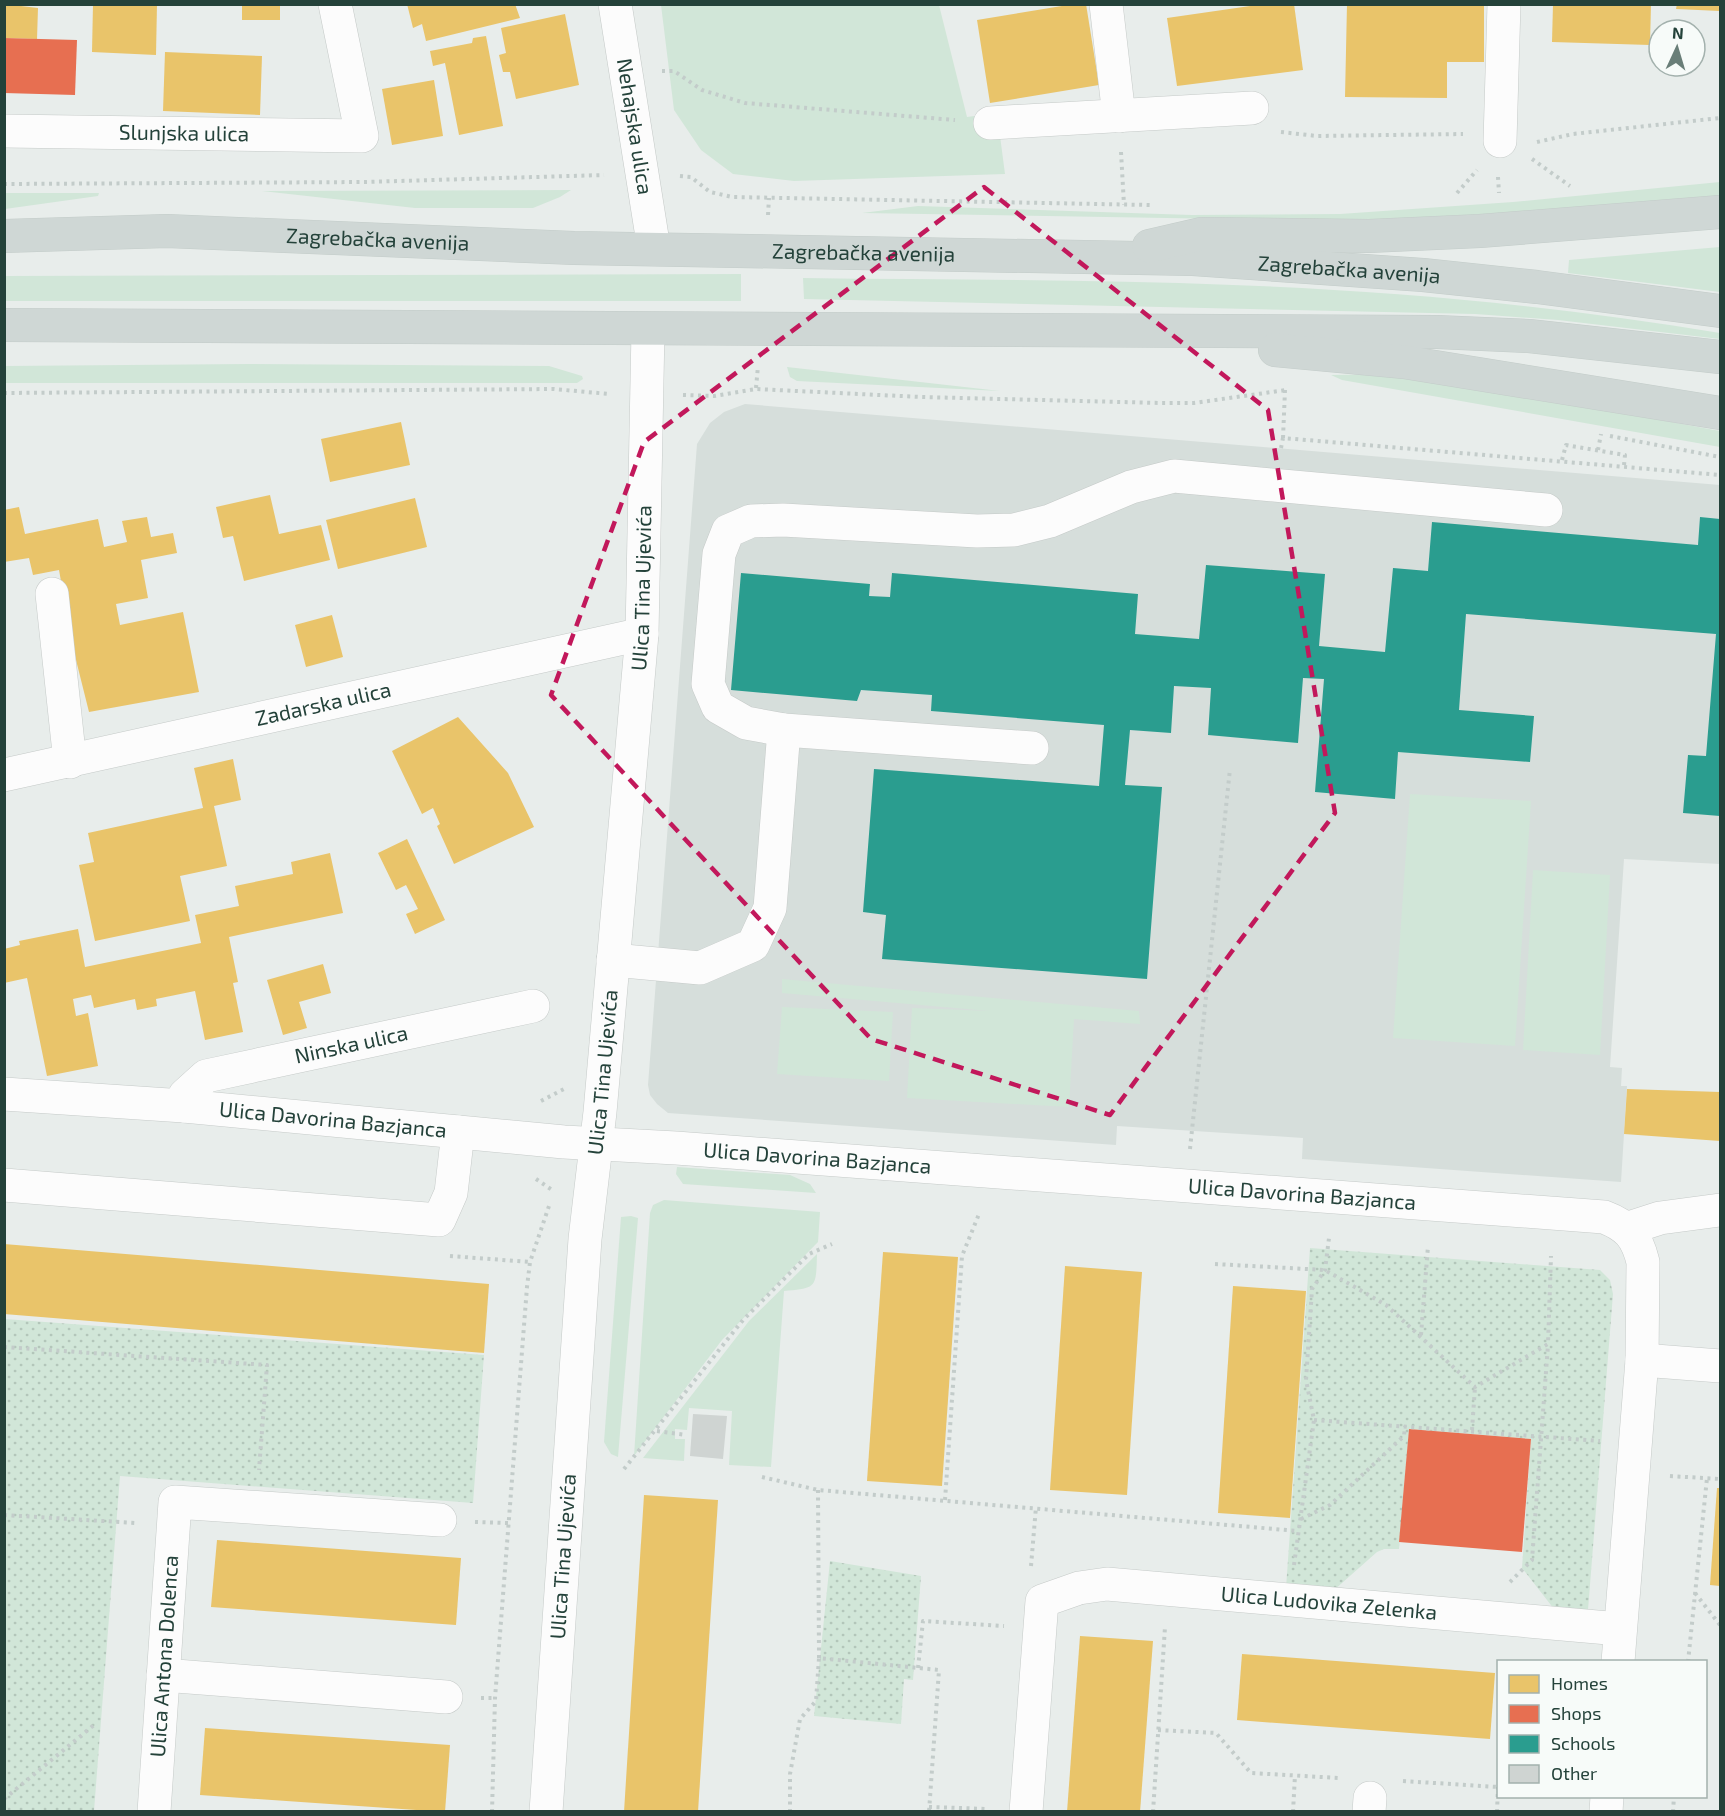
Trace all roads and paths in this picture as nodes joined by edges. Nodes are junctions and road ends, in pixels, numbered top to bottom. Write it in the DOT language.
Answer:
graph roads {
  1 [pos="334,4"];
  2 [pos="615,4"];
  3 [pos="1106,4"];
  4 [pos="1504,4"];
  5 [pos="658,71"];
  6 [pos="1251,108"];
  7 [pos="1119,116"];
  8 [pos="1720,118"];
  9 [pos="990,123"];
  10 [pos="4,131"];
  11 [pos="1504,140"];
  12 [pos="569,176"];
  13 [pos="691,177"];
  14 [pos="4,184"];
  15 [pos="1571,187"];
  16 [pos="1124,205"];
  17 [pos="1720,212"];
  18 [pos="768,216"];
  19 [pos="4,236"];
  20 [pos="654,249"];
  21 [pos="1107,257"];
  22 [pos="1720,311"];
  23 [pos="4,325"];
  24 [pos="648,330"];
  25 [pos="1185,332"];
  26 [pos="1720,357"];
  27 [pos="758,365"];
  28 [pos="1294,388"];
  29 [pos="756,389"];
  30 [pos="1285,390"];
  31 [pos="4,393"];
  32 [pos="600,394"];
  33 [pos="699,395"];
  34 [pos="1720,413"];
  35 [pos="1589,432"];
  36 [pos="1600,434"];
  37 [pos="1283,438"];
  38 [pos="1598,450"];
  39 [pos="1720,457"];
  40 [pos="1562,460"];
  41 [pos="1624,465"];
  42 [pos="1720,475"];
  43 [pos="1279,486"];
  44 [pos="1546,510"];
  45 [pos="52,594"];
  46 [pos="642,634"];
  47 [pos="784,730"];
  48 [pos="1032,748"];
  49 [pos="70,762"];
  50 [pos="1230,770"];
  51 [pos="4,775"];
  52 [pos="613,960"];
  53 [pos="533,1006"];
  54 [pos="4,1094"];
  55 [pos="184,1106"];
  56 [pos="458,1132"];
  57 [pos="596,1142"];
  58 [pos="1189,1158"];
  59 [pos="556,1183"];
  60 [pos="4,1185"];
  61 [pos="1720,1210"];
  62 [pos="979,1214"];
  63 [pos="1629,1228"];
  64 [pos="1329,1238"];
  65 [pos="832,1244"];
  66 [pos="1428,1246"];
  67 [pos="1551,1256"];
  68 [pos="1215,1264"];
  69 [pos="1325,1270"];
  70 [pos="1420,1336"];
  71 [pos="1548,1344"];
  72 [pos="4,1347"];
  73 [pos="1642,1360"];
  74 [pos="1720,1366"];
  75 [pos="1475,1388"];
  76 [pos="1314,1420"];
  77 [pos="1405,1426"];
  78 [pos="1472,1430"];
  79 [pos="657,1431"];
  80 [pos="686,1435"];
  81 [pos="1540,1437"];
  82 [pos="1600,1442"];
  83 [pos="624,1469"];
  84 [pos="1665,1476"];
  85 [pos="762,1478"];
  86 [pos="1707,1478"];
  87 [pos="1720,1479"];
  88 [pos="818,1490"];
  89 [pos="945,1500"];
  90 [pos="256,1508"];
  91 [pos="174,1514"];
  92 [pos="4,1515"];
  93 [pos="1300,1519"];
  94 [pos="440,1520"];
  95 [pos="1298,1531"];
  96 [pos="1293,1575"];
  97 [pos="1509,1583"];
  98 [pos="1695,1593"];
  99 [pos="1010,1624"];
  100 [pos="1165,1625"];
  101 [pos="1720,1625"];
  102 [pos="1620,1629"];
  103 [pos="819,1658"];
  104 [pos="1618,1660"];
  105 [pos="1688,1660"];
  106 [pos="918,1668"];
  107 [pos="163,1675"];
  108 [pos="446,1696"];
  109 [pos="94,1725"];
  110 [pos="1158,1730"];
  111 [pos="1295,1775"];
  112 [pos="1341,1778"];
  113 [pos="1398,1781"];
  114 [pos="1497,1787"];
  115 [pos="4,1799"];
  116 [pos="929,1809"];
  117 [pos="1026,1811"];
  118 [pos="154,1812"];
  119 [pos="492,1812"];
  120 [pos="546,1812"];
  121 [pos="790,1812"];
  122 [pos="1153,1812"];
  123 [pos="1293,1812"];
  1 -- 10 [label="street, Slunjska ulica"];
  2 -- 20 [label="street, Nehajska ulica"];
  3 -- 7 [label="street"];
  4 -- 11 [label="street"];
  5 -- 9 [label="path"];
  6 -- 7 [label="street"];
  6 -- 11 [label="path"];
  7 -- 9 [label="street"];
  7 -- 16 [label="path"];
  8 -- 11 [label="path"];
  11 -- 15 [label="path"];
  12 -- 14 [label="path"];
  13 -- 18 [label="path"];
  17 -- 21 [label="main road"];
  19 -- 20 [label="main road, Zagrebačka avenija"];
  20 -- 21 [label="main road, Zagrebačka avenija"];
  21 -- 22 [label="main road, Zagrebačka avenija"];
  23 -- 24 [label="main road"];
  24 -- 25 [label="main road"];
  24 -- 46 [label="street, Ulica Tina Ujevića"];
  25 -- 26 [label="main road"];
  25 -- 34 [label="main road"];
  27 -- 29 [label="path"];
  28 -- 30 [label="path"];
  29 -- 30 [label="path"];
  29 -- 33 [label="path"];
  30 -- 37 [label="path"];
  31 -- 32 [label="path"];
  35 -- 36 [label="path"];
  36 -- 38 [label="path"];
  36 -- 39 [label="path"];
  37 -- 40 [label="path"];
  37 -- 43 [label="path"];
  38 -- 40 [label="path"];
  38 -- 41 [label="path"];
  40 -- 41 [label="path"];
  41 -- 42 [label="path"];
  43 -- 44 [label="street"];
  43 -- 47 [label="street"];
  45 -- 49 [label="street"];
  46 -- 49 [label="street, Zadarska ulica"];
  46 -- 52 [label="street, Ulica Tina Ujevića"];
  47 -- 48 [label="street"];
  47 -- 52 [label="street"];
  49 -- 51 [label="street, Zadarska ulica"];
  50 -- 58 [label="path"];
  52 -- 57 [label="street, Ulica Tina Ujevića"];
  53 -- 55 [label="street, Ninska ulica"];
  54 -- 55 [label="street, Ulica Davorina Bazjanca"];
  55 -- 56 [label="street, Ulica Davorina Bazjanca"];
  56 -- 57 [label="street, Ulica Davorina Bazjanca"];
  56 -- 60 [label="street"];
  57 -- 63 [label="street, Ulica Davorina Bazjanca"];
  57 -- 120 [label="street, Ulica Tina Ujevića"];
  59 -- 119 [label="path"];
  61 -- 63 [label="street"];
  62 -- 89 [label="path"];
  63 -- 73 [label="street"];
  64 -- 69 [label="path"];
  65 -- 79 [label="path"];
  66 -- 70 [label="path"];
  67 -- 71 [label="path"];
  68 -- 69 [label="path"];
  69 -- 70 [label="path"];
  69 -- 76 [label="path"];
  70 -- 75 [label="path"];
  71 -- 75 [label="path"];
  71 -- 81 [label="path"];
  72 -- 90 [label="path"];
  73 -- 74 [label="street"];
  73 -- 102 [label="street"];
  75 -- 78 [label="path"];
  76 -- 77 [label="path"];
  76 -- 93 [label="path"];
  77 -- 78 [label="path"];
  77 -- 93 [label="path"];
  78 -- 81 [label="path"];
  79 -- 80 [label="path"];
  79 -- 83 [label="path"];
  81 -- 82 [label="path"];
  81 -- 97 [label="path"];
  84 -- 86 [label="path"];
  85 -- 88 [label="path"];
  86 -- 87 [label="path"];
  86 -- 98 [label="path"];
  88 -- 89 [label="path"];
  88 -- 103 [label="path"];
  89 -- 95 [label="path"];
  90 -- 91 [label="street"];
  90 -- 94 [label="street"];
  91 -- 92 [label="path"];
  91 -- 107 [label="street, Ulica Antona Dolenca"];
  93 -- 95 [label="path"];
  95 -- 96 [label="path"];
  98 -- 101 [label="path"];
  98 -- 105 [label="path"];
  99 -- 106 [label="path"];
  100 -- 110 [label="path"];
  102 -- 104 [label="street"];
  102 -- 117 [label="street, Ulica Ludovika Zelenka"];
  103 -- 106 [label="path"];
  103 -- 121 [label="path"];
  106 -- 116 [label="path"];
  107 -- 108 [label="street"];
  107 -- 118 [label="street, Ulica Antona Dolenca"];
  109 -- 115 [label="path"];
  110 -- 111 [label="path"];
  110 -- 122 [label="path"];
  111 -- 112 [label="path"];
  111 -- 123 [label="path"];
  113 -- 114 [label="path"];
  116 -- 117 [label="path"];
}
